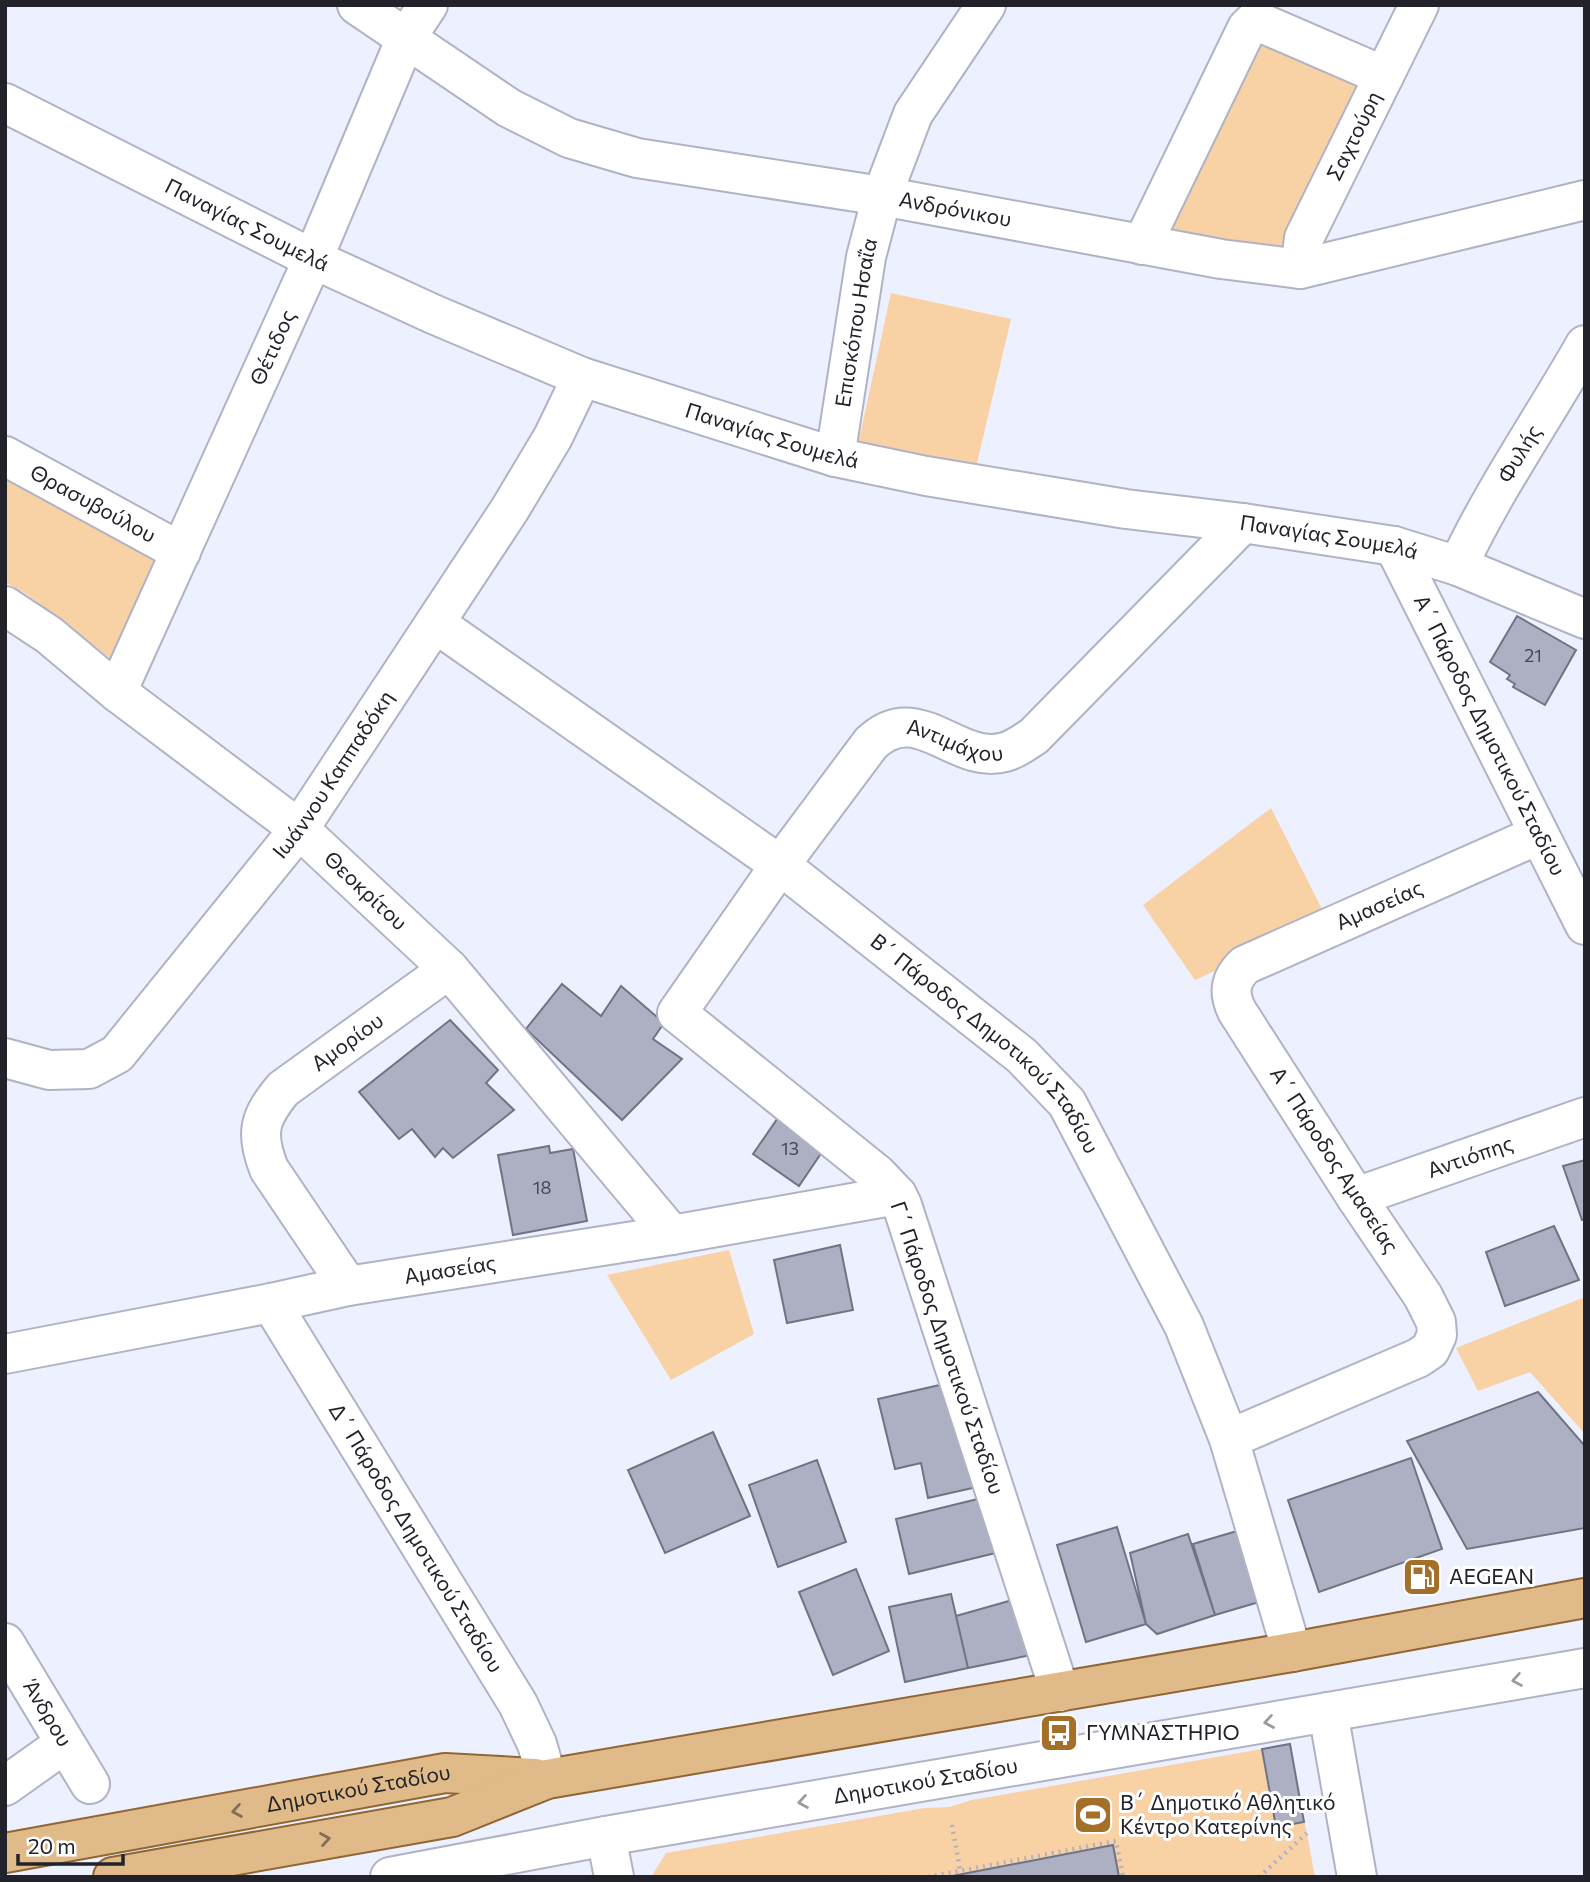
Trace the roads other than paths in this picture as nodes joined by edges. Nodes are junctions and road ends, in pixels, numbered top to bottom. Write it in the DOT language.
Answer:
graph roads {
  1 [pos="358,5"];
  2 [pos="428,5"];
  3 [pos="986,5"];
  4 [pos="1419,5"];
  5 [pos="406,38"];
  6 [pos="1384,76"];
  7 [pos="5,103"];
  8 [pos="882,197"];
  9 [pos="1585,200"];
  10 [pos="1142,244"];
  11 [pos="313,259"];
  12 [pos="1300,269"];
  13 [pos="1585,345"];
  14 [pos="582,377"];
  15 [pos="5,456"];
  16 [pos="835,457"];
  17 [pos="1243,523"];
  18 [pos="1394,547"];
  19 [pos="181,552"];
  20 [pos="1458,566"];
  21 [pos="5,606"];
  22 [pos="1585,619"];
  23 [pos="435,623"];
  24 [pos="117,692"];
  25 [pos="299,829"];
  26 [pos="1538,835"];
  27 [pos="780,864"];
  28 [pos="1585,925"];
  29 [pos="449,970"];
  30 [pos="1231,986"];
  31 [pos="677,1013"];
  32 [pos="5,1058"];
  33 [pos="1585,1117"];
  34 [pos="897,1195"];
  35 [pos="1356,1197"];
  36 [pos="671,1235"];
  37 [pos="348,1286"];
  38 [pos="271,1303"];
  39 [pos="5,1354"];
  40 [pos="1229,1439"];
  41 [pos="1585,1598"];
  42 [pos="5,1643"];
  43 [pos="1292,1652"];
  44 [pos="1585,1668"];
  45 [pos="1060,1692"];
  46 [pos="1328,1712"];
  47 [pos="64,1744"];
  48 [pos="547,1779"];
  49 [pos="90,1784"];
  50 [pos="5,1786"];
  51 [pos="606,1836"];
  52 [pos="5,1853"];
  53 [pos="113,1877"];
  54 [pos="390,1877"];
  55 [pos="614,1877"];
  56 [pos="1357,1877"];
  1 -- 5 [label="street, Ανδρόνικου"];
  2 -- 5 [label="street, Θέτιδος"];
  3 -- 8 [label="street, Επισκόπου Ησαΐα"];
  4 -- 6 [label="street, Σαχτούρη"];
  5 -- 8 [label="street, Ανδρόνικου"];
  5 -- 11 [label="street, Θέτιδος"];
  6 -- 10 [label="street"];
  6 -- 12 [label="street, Σαχτούρη"];
  7 -- 11 [label="street, Παναγίας Σουμελά"];
  8 -- 10 [label="street, Ανδρόνικου"];
  8 -- 16 [label="street, Επισκόπου Ησαΐα"];
  9 -- 12 [label="street, Ανδρόνικου"];
  10 -- 12 [label="street, Ανδρόνικου"];
  11 -- 14 [label="street, Παναγίας Σουμελά"];
  11 -- 19 [label="street, Θέτιδος"];
  13 -- 20 [label="street, Φυλής"];
  14 -- 16 [label="street, Παναγίας Σουμελά"];
  14 -- 23 [label="street, Ιωάννου Καππαδόκη"];
  15 -- 19 [label="street, Θρασυβούλου"];
  16 -- 17 [label="street, Παναγίας Σουμελά"];
  17 -- 18 [label="street, Παναγίας Σουμελά"];
  17 -- 27 [label="street, Αντιμάχου"];
  18 -- 20 [label="street, Παναγίας Σουμελά"];
  18 -- 26 [label="street, Α΄ Πάροδος Δημοτικού Σταδίου"];
  19 -- 24 [label="street, Θέτιδος"];
  20 -- 22 [label="street, Παναγίας Σουμελά"];
  21 -- 24 [label="street, Θεοκρίτου"];
  23 -- 25 [label="street, Ιωάννου Καππαδόκη"];
  23 -- 27 [label="street, Β΄ Πάροδος Δημοτικού Σταδίου"];
  24 -- 25 [label="street, Θεοκρίτου"];
  25 -- 29 [label="street, Θεοκρίτου"];
  25 -- 32 [label="street, Ιωάννου Καππαδόκη"];
  26 -- 28 [label="street, Α΄ Πάροδος Δημοτικού Σταδίου"];
  26 -- 30 [label="street, Αμασείας"];
  27 -- 31 [label="street, Αντιμάχου"];
  27 -- 40 [label="street, Β΄ Πάροδος Δημοτικού Σταδίου"];
  29 -- 36 [label="street, Θεοκρίτου"];
  29 -- 37 [label="street, Αμορίου"];
  30 -- 35 [label="street, Α΄ Πάροδος Αμασείας"];
  31 -- 34 [label="street, Γ΄ Πάροδος Δημοτικού Σταδίου"];
  33 -- 35 [label="street, Αντιόπης"];
  34 -- 36 [label="street, Αμασείας"];
  34 -- 45 [label="street, Γ΄ Πάροδος Δημοτικού Σταδίου"];
  35 -- 40 [label="street, Α΄ Πάροδος Αμασείας"];
  36 -- 37 [label="street, Αμασείας"];
  37 -- 38 [label="street, Αμασείας"];
  38 -- 39 [label="street, Αμασείας"];
  38 -- 48 [label="street, Δ΄ Πάροδος Δημοτικού Σταδίου"];
  40 -- 43 [label="street, Β΄ Πάροδος Δημοτικού Σταδίου"];
  41 -- 43 [label="main road, Δημοτικού Σταδίου"];
  42 -- 47 [label="street, Άνδρου"];
  43 -- 45 [label="main road, Δημοτικού Σταδίου"];
  44 -- 46 [label="street, Δημοτικού Σταδίου, one-way"];
  45 -- 48 [label="main road, Δημοτικού Σταδίου"];
  46 -- 51 [label="street, Δημοτικού Σταδίου, one-way"];
  46 -- 56 [label="street"];
  47 -- 49 [label="street, Άνδρου"];
  47 -- 50 [label="street"];
  48 -- 52 [label="main road, Δημοτικού Σταδίου, one-way"];
  53 -- 48 [label="main road, Δημοτικού Σταδίου, one-way"];
  51 -- 54 [label="street, Δημοτικού Σταδίου"];
  51 -- 55 [label="street"];
}
